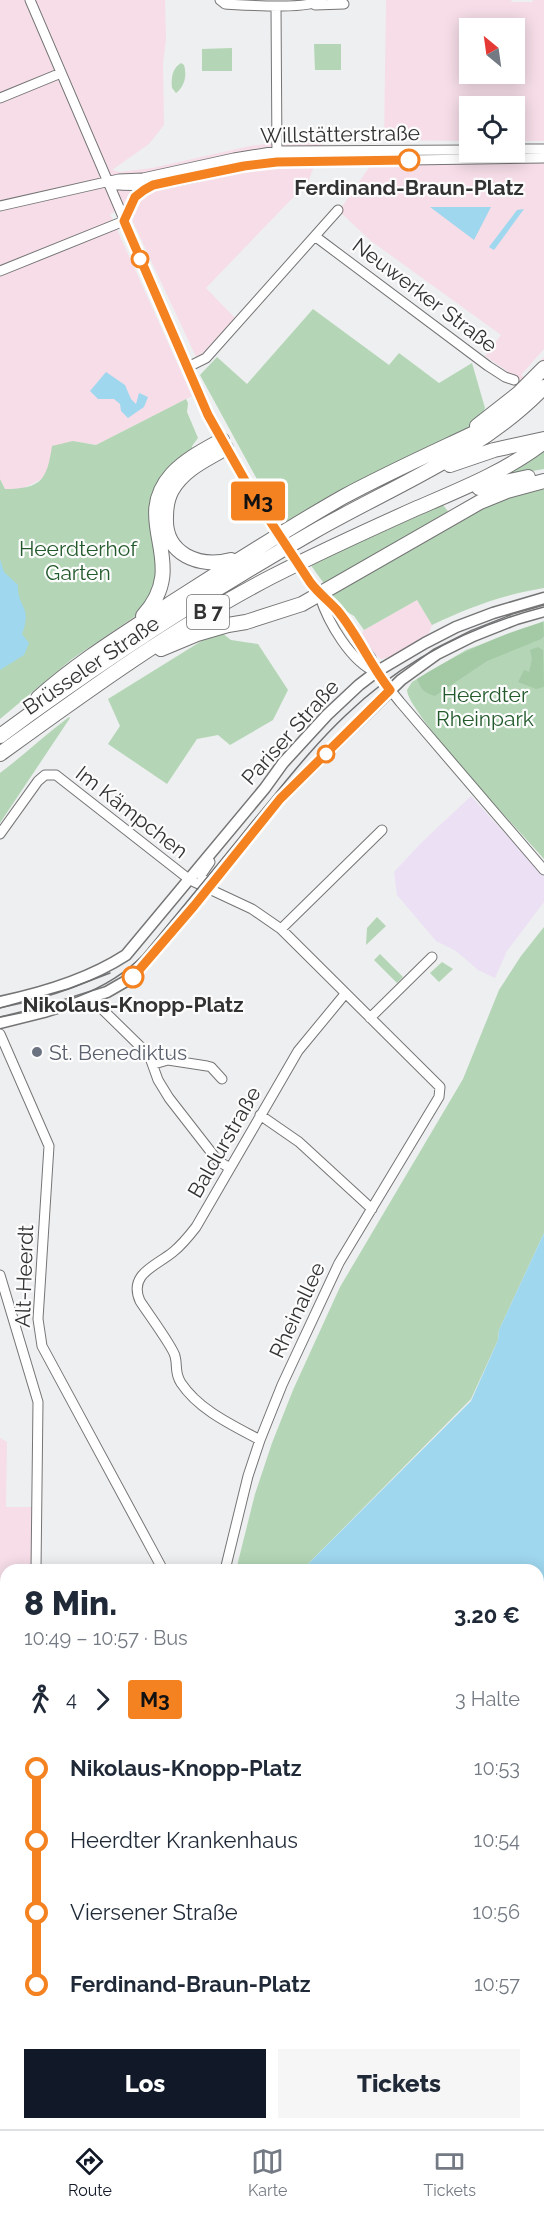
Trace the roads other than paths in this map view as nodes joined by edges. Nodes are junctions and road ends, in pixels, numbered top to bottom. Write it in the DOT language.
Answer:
graph roads {
  1 [pos="30,0"];
  2 [pos="220,0"];
  3 [pos="318,2"];
  4 [pos="344,4"];
  5 [pos="276,6"];
  6 [pos="61,73"];
  7 [pos="0,98"];
  8 [pos="525,149"];
  9 [pos="544,149"];
  10 [pos="459,150"];
  11 [pos="277,151"];
  12 [pos="544,158"];
  13 [pos="277,162"];
  14 [pos="107,183"];
  15 [pos="153,185"];
  16 [pos="0,206"];
  17 [pos="338,210"];
  18 [pos="124,221"];
  19 [pos="316,237"];
  20 [pos="0,271"];
  21 [pos="188,368"];
  22 [pos="544,368"];
  23 [pos="514,380"];
  24 [pos="544,387"];
  25 [pos="522,409"];
  26 [pos="458,439"];
  27 [pos="544,441"];
  28 [pos="224,444"];
  29 [pos="544,475"];
  30 [pos="544,481"];
  31 [pos="398,487"];
  32 [pos="434,501"];
  33 [pos="242,557"];
  34 [pos="320,595"];
  35 [pos="544,598"];
  36 [pos="544,611"];
  37 [pos="122,636"];
  38 [pos="115,672"];
  39 [pos="376,672"];
  40 [pos="390,690"];
  41 [pos="0,734"];
  42 [pos="0,754"];
  43 [pos="382,830"];
  44 [pos="0,834"];
  45 [pos="212,853"];
  46 [pos="544,870"];
  47 [pos="190,880"];
  48 [pos="208,888"];
  49 [pos="282,928"];
  50 [pos="432,957"];
  51 [pos="345,994"];
  52 [pos="94,996"];
  53 [pos="0,1002"];
  54 [pos="370,1018"];
  55 [pos="0,1023"];
  56 [pos="0,1034"];
  57 [pos="154,1064"];
  58 [pos="222,1079"];
  59 [pos="260,1116"];
  60 [pos="230,1168"];
  61 [pos="372,1209"];
  62 [pos="0,1275"];
  63 [pos="42,1346"];
  64 [pos="24,1352"];
  65 [pos="260,1440"];
  66 [pos="36,1564"];
  67 [pos="160,1564"];
  68 [pos="226,1564"];
  1 -- 6 [label="street"];
  2 -- 5 [label="street"];
  3 -- 4 [label="street"];
  3 -- 5 [label="street"];
  5 -- 11 [label="street"];
  6 -- 7 [label="street"];
  6 -- 14 [label="street"];
  8 -- 9 [label="street"];
  10 -- 11 [label="street, Willstätterstraße"];
  11 -- 13 [label="street"];
  11 -- 14 [label="street, Willstätterstraße"];
  12 -- 13 [label="street, Willstätterstraße"];
  13 -- 15 [label="street, Willstätterstraße"];
  14 -- 15 [label="street, Willstätterstraße"];
  14 -- 16 [label="street, Willstätterstraße"];
  14 -- 18 [label="street"];
  15 -- 18 [label="street"];
  17 -- 19 [label="street"];
  18 -- 20 [label="street"];
  18 -- 21 [label="street"];
  19 -- 21 [label="street"];
  19 -- 23 [label="street, Neuwerker Straße"];
  21 -- 28 [label="street"];
  22 -- 26 [label="highway"];
  24 -- 25 [label="highway, Brüsseler Straße / B 7"];
  25 -- 26 [label="highway"];
  25 -- 31 [label="highway, Brüsseler Straße / B 7"];
  26 -- 33 [label="highway"];
  27 -- 31 [label="highway, Brüsseler Straße"];
  27 -- 32 [label="highway, Brüsseler Straße / B 7"];
  28 -- 33 [label="highway"];
  28 -- 34 [label="street, bridge"];
  28 -- 37 [label="highway"];
  29 -- 32 [label="highway, Brüsseler Straße"];
  30 -- 34 [label="highway"];
  31 -- 41 [label="highway, Brüsseler Straße / B 7"];
  32 -- 38 [label="highway, Brüsseler Straße / B 7"];
  33 -- 37 [label="highway"];
  34 -- 38 [label="highway"];
  34 -- 39 [label="street"];
  35 -- 39 [label="main road, Pariser Straße"];
  36 -- 40 [label="main road, Pariser Straße"];
  37 -- 41 [label="highway"];
  38 -- 42 [label="highway, Brüsseler Straße / B 7"];
  39 -- 40 [label="street"];
  39 -- 45 [label="main road, Pariser Straße"];
  40 -- 46 [label="street"];
  40 -- 48 [label="main road, Pariser Straße"];
  43 -- 49 [label="street"];
  44 -- 47 [label="street, Im Kämpchen"];
  45 -- 47 [label="main road, Pariser Straße"];
  45 -- 48 [label="street, Pariser Straße"];
  47 -- 48 [label="street"];
  47 -- 53 [label="main road"];
  48 -- 49 [label="street"];
  48 -- 52 [label="main road"];
  49 -- 51 [label="street"];
  50 -- 54 [label="street"];
  51 -- 54 [label="street"];
  51 -- 59 [label="street, Baldurstraße"];
  52 -- 55 [label="main road"];
  52 -- 57 [label="street"];
  54 -- 61 [label="street, Rheinallee"];
  56 -- 63 [label="street, Alt-Heerdt"];
  57 -- 58 [label="street"];
  57 -- 60 [label="street"];
  59 -- 60 [label="street, Baldurstraße"];
  59 -- 61 [label="street"];
  60 -- 65 [label="street, Baldurstraße"];
  61 -- 65 [label="street, Rheinallee"];
  62 -- 64 [label="street"];
  63 -- 64 [label="street"];
  63 -- 67 [label="street, Alt-Heerdt"];
  64 -- 66 [label="street"];
  65 -- 68 [label="street, Rheinallee"];
}
